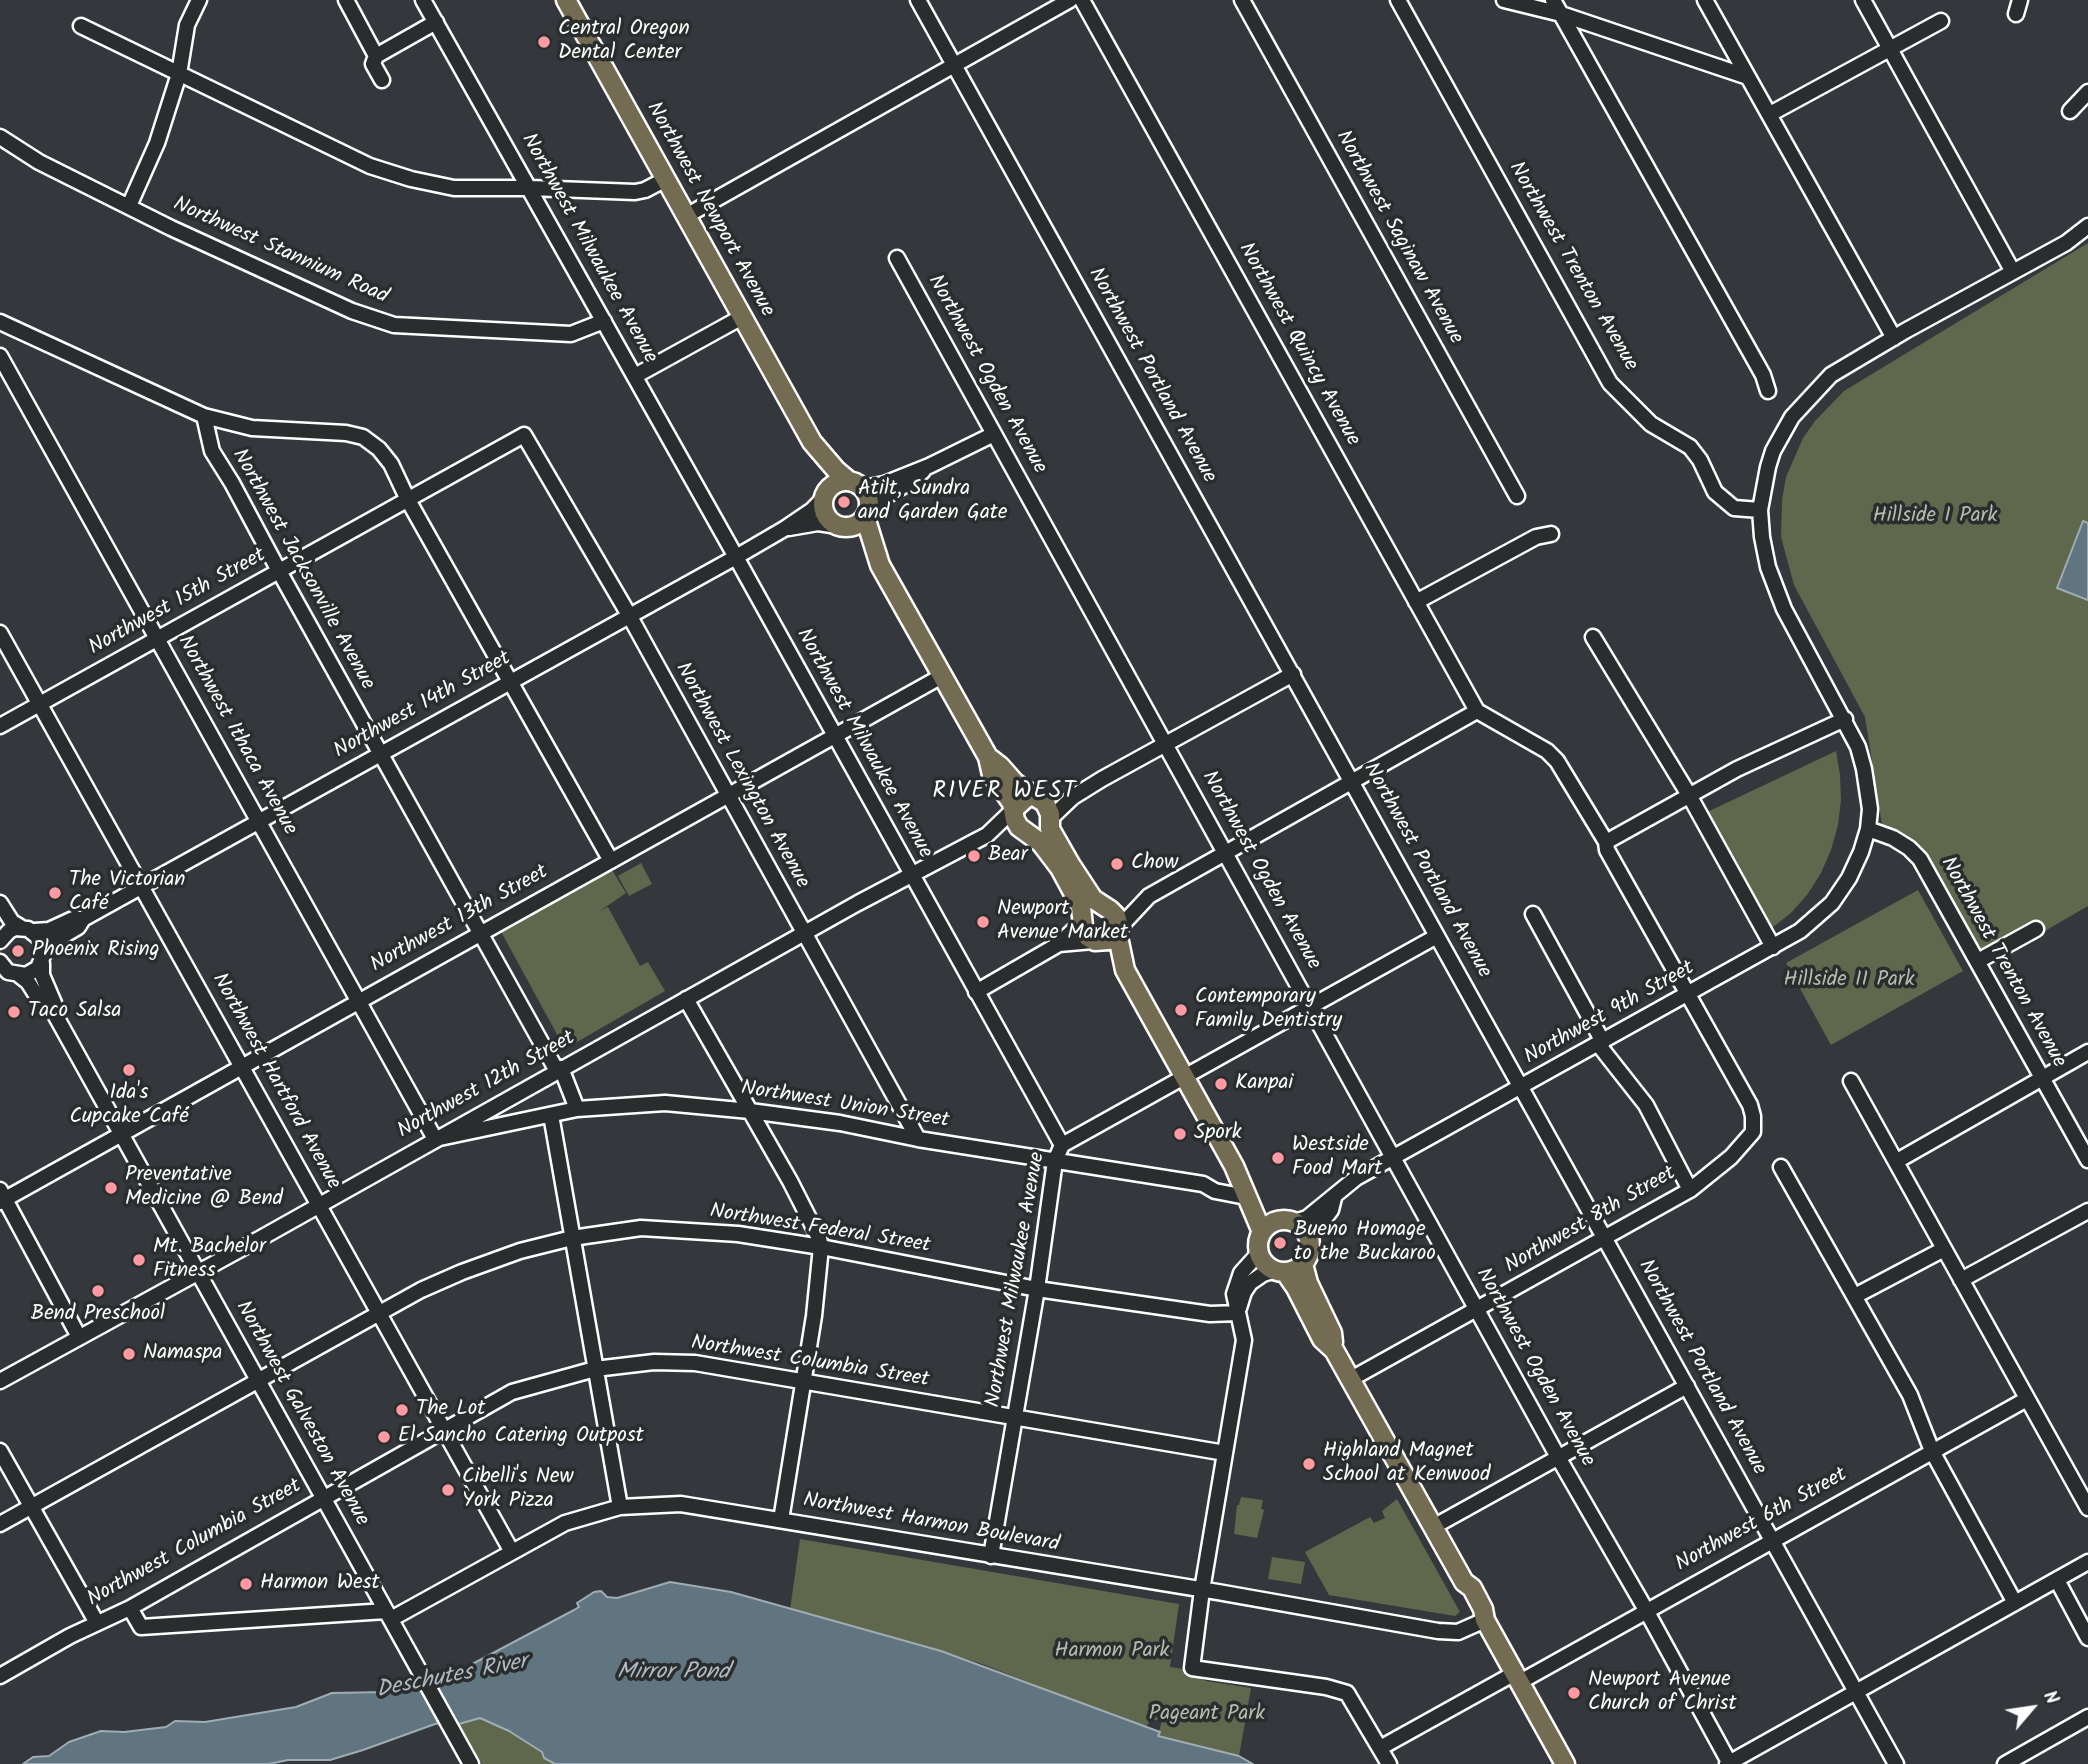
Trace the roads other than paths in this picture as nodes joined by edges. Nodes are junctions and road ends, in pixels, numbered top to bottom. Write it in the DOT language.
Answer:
graph roads {
  1 [pos="199,0"];
  2 [pos="346,0"];
  3 [pos="423,0"];
  4 [pos="566,0"];
  5 [pos="919,0"];
  6 [pos="1070,0"];
  7 [pos="1082,0"];
  8 [pos="1242,0"];
  9 [pos="1398,0"];
  10 [pos="1504,0"];
  11 [pos="1553,0"];
  12 [pos="1705,0"];
  13 [pos="1863,0"];
  14 [pos="1561,14"];
  15 [pos="1941,21"];
  16 [pos="436,22"];
  17 [pos="81,26"];
  18 [pos="1891,49"];
  19 [pos="376,55"];
  20 [pos="955,65"];
  21 [pos="179,74"];
  22 [pos="1748,77"];
  23 [pos="382,80"];
  24 [pos="2088,93"];
  25 [pos="2070,111"];
  26 [pos="1770,114"];
  27 [pos="0,137"];
  28 [pos="666,179"];
  29 [pos="530,188"];
  30 [pos="130,206"];
  31 [pos="686,216"];
  32 [pos="2088,226"];
  33 [pos="897,258"];
  34 [pos="2014,272"];
  35 [pos="743,317"];
  36 [pos="604,321"];
  37 [pos="0,322"];
  38 [pos="1894,338"];
  39 [pos="0,356"];
  40 [pos="635,376"];
  41 [pos="1768,391"];
  42 [pos="204,416"];
  43 [pos="994,433"];
  44 [pos="524,435"];
  45 [pos="812,442"];
  46 [pos="929,466"];
  47 [pos="855,483"];
  48 [pos="824,496"];
  49 [pos="1517,496"];
  50 [pos="408,500"];
  51 [pos="1760,510"];
  52 [pos="866,514"];
  53 [pos="841,526"];
  54 [pos="784,529"];
  55 [pos="1551,534"];
  56 [pos="736,556"];
  57 [pos="880,565"];
  58 [pos="279,571"];
  59 [pos="1416,602"];
  60 [pos="629,615"];
  61 [pos="0,632"];
  62 [pos="1593,637"];
  63 [pos="157,638"];
  64 [pos="1293,674"];
  65 [pos="942,676"];
  66 [pos="510,682"];
  67 [pos="39,704"];
  68 [pos="1476,711"];
  69 [pos="1844,719"];
  70 [pos="0,726"];
  71 [pos="835,736"];
  72 [pos="1166,743"];
  73 [pos="381,754"];
  74 [pos="988,757"];
  75 [pos="1352,781"];
  76 [pos="729,795"];
  77 [pos="1689,795"];
  78 [pos="1037,797"];
  79 [pos="1073,797"];
  80 [pos="1014,809"];
  81 [pos="259,820"];
  82 [pos="1050,821"];
  83 [pos="1868,829"];
  84 [pos="994,830"];
  85 [pos="1028,833"];
  86 [pos="1606,842"];
  87 [pos="1226,853"];
  88 [pos="611,860"];
  89 [pos="911,875"];
  90 [pos="142,886"];
  91 [pos="0,903"];
  92 [pos="1136,907"];
  93 [pos="1105,908"];
  94 [pos="1533,914"];
  95 [pos="1083,918"];
  96 [pos="83,919"];
  97 [pos="2036,929"];
  98 [pos="28,930"];
  99 [pos="1118,930"];
  100 [pos="481,933"];
  101 [pos="804,934"];
  102 [pos="1437,936"];
  103 [pos="0,940"];
  104 [pos="1095,941"];
  105 [pos="1059,944"];
  106 [pos="1773,947"];
  107 [pos="43,958"];
  108 [pos="1978,961"];
  109 [pos="1125,970"];
  110 [pos="7,971"];
  111 [pos="976,992"];
  112 [pos="1686,994"];
  113 [pos="686,999"];
  114 [pos="360,1000"];
  115 [pos="1310,1006"];
  116 [pos="53,1011"];
  117 [pos="1601,1043"];
  118 [pos="2088,1052"];
  119 [pos="243,1066"];
  120 [pos="559,1070"];
  121 [pos="1184,1077"];
  122 [pos="2043,1078"];
  123 [pos="1852,1081"];
  124 [pos="1522,1087"];
  125 [pos="577,1109"];
  126 [pos="750,1111"];
  127 [pos="551,1115"];
  128 [pos="122,1134"];
  129 [pos="435,1139"];
  130 [pos="918,1139"];
  131 [pos="1062,1145"];
  132 [pos="1393,1157"];
  133 [pos="2088,1160"];
  134 [pos="1055,1161"];
  135 [pos="1897,1161"];
  136 [pos="1234,1166"];
  137 [pos="1781,1167"];
  138 [pos="1690,1190"];
  139 [pos="2,1197"];
  140 [pos="1246,1197"];
  141 [pos="1334,1198"];
  142 [pos="318,1206"];
  143 [pos="2088,1211"];
  144 [pos="1288,1221"];
  145 [pos="1262,1232"];
  146 [pos="572,1238"];
  147 [pos="1605,1238"];
  148 [pos="1310,1239"];
  149 [pos="821,1247"];
  150 [pos="1944,1249"];
  151 [pos="1259,1253"];
  152 [pos="1303,1264"];
  153 [pos="1280,1271"];
  154 [pos="198,1272"];
  155 [pos="1961,1280"];
  156 [pos="1037,1289"];
  157 [pos="1856,1296"];
  158 [pos="1478,1308"];
  159 [pos="379,1313"];
  160 [pos="1238,1313"];
  161 [pos="79,1337"];
  162 [pos="1334,1350"];
  163 [pos="595,1369"];
  164 [pos="1351,1379"];
  165 [pos="0,1381"];
  166 [pos="259,1381"];
  167 [pos="802,1381"];
  168 [pos="1686,1386"];
  169 [pos="2027,1399"];
  170 [pos="1015,1419"];
  171 [pos="445,1431"];
  172 [pos="0,1451"];
  173 [pos="1932,1451"];
  174 [pos="1225,1454"];
  175 [pos="1559,1457"];
  176 [pos="323,1498"];
  177 [pos="31,1507"];
  178 [pos="620,1507"];
  179 [pos="2088,1508"];
  180 [pos="781,1520"];
  181 [pos="0,1524"];
  182 [pos="1433,1527"];
  183 [pos="1773,1540"];
  184 [pos="512,1552"];
  185 [pos="991,1556"];
  186 [pos="2088,1562"];
  187 [pos="2057,1580"];
  188 [pos="1202,1590"];
  189 [pos="2015,1603"];
  190 [pos="130,1608"];
  191 [pos="1646,1610"];
  192 [pos="388,1615"];
  193 [pos="1485,1620"];
  194 [pos="97,1623"];
  195 [pos="2088,1638"];
  196 [pos="0,1676"];
  197 [pos="1517,1677"];
  198 [pos="1857,1690"];
  199 [pos="2088,1717"];
  200 [pos="1380,1748"];
  201 [pos="1728,1763"];
  202 [pos="471,1764"];
  203 [pos="1389,1764"];
  204 [pos="1565,1764"];
  205 [pos="1896,1764"];
  206 [pos="2005,1764"];
  1 -- 21 [label="street"];
  2 -- 19 [label="street"];
  3 -- 16 [label="street, Northwest Milwaukee Avenue"];
  4 -- 28 [label="main road, Northwest Newport Avenue"];
  5 -- 20 [label="street, Northwest Portland Avenue"];
  6 -- 20 [label="street"];
  7 -- 59 [label="street, Northwest Quincy Avenue"];
  8 -- 49 [label="street, Northwest Saginaw Avenue"];
  9 -- 51 [label="street, Northwest Trenton Avenue"];
  10 -- 14 [label="street"];
  11 -- 14 [label="street"];
  12 -- 22 [label="street"];
  13 -- 18 [label="street"];
  14 -- 22 [label="street"];
  14 -- 41 [label="street"];
  15 -- 18 [label="street"];
  16 -- 19 [label="street"];
  16 -- 29 [label="street, Northwest Milwaukee Avenue"];
  17 -- 21 [label="street"];
  18 -- 26 [label="street"];
  18 -- 34 [label="street"];
  19 -- 23 [label="street"];
  20 -- 31 [label="street"];
  20 -- 64 [label="street, Northwest Portland Avenue"];
  21 -- 29 [label="street"];
  21 -- 30 [label="street"];
  22 -- 26 [label="street"];
  24 -- 25 [label="street"];
  26 -- 38 [label="street"];
  27 -- 30 [label="street, Northwest Stannium Road"];
  28 -- 29 [label="street"];
  28 -- 31 [label="main road, Northwest Newport Avenue"];
  29 -- 36 [label="street, Northwest Milwaukee Avenue"];
  30 -- 36 [label="street, Northwest Stannium Road"];
  31 -- 35 [label="main road, Northwest Newport Avenue"];
  32 -- 34 [label="street"];
  33 -- 43 [label="street, Northwest Ogden Avenue"];
  34 -- 38 [label="street"];
  35 -- 40 [label="street"];
  35 -- 45 [label="main road, Northwest Newport Avenue"];
  36 -- 40 [label="street, Northwest Milwaukee Avenue"];
  37 -- 42 [label="street"];
  38 -- 51 [label="street"];
  39 -- 63 [label="street, Northwest Ithaca Avenue"];
  40 -- 56 [label="street, Northwest Milwaukee Avenue"];
  42 -- 50 [label="street"];
  42 -- 58 [label="street, Northwest Jacksonville Avenue"];
  43 -- 46 [label="street"];
  43 -- 72 [label="street, Northwest Ogden Avenue"];
  44 -- 50 [label="street, Northwest 15th Street"];
  44 -- 60 [label="street, Northwest Lexington Avenue"];
  45 -- 47 [label="main road, Northwest Newport Avenue"];
  45 -- 48 [label="main road, Northwest Newport Avenue"];
  46 -- 47 [label="street"];
  46 -- 52 [label="street"];
  47 -- 48 [label="main road"];
  47 -- 52 [label="main road"];
  48 -- 53 [label="main road"];
  48 -- 54 [label="street, Northwest 14th Street"];
  50 -- 58 [label="street, Northwest 15th Street"];
  50 -- 66 [label="street"];
  51 -- 69 [label="street"];
  52 -- 53 [label="main road"];
  52 -- 57 [label="main road"];
  53 -- 54 [label="street, Northwest 14th Street"];
  53 -- 57 [label="main road"];
  54 -- 56 [label="street, Northwest 14th Street"];
  55 -- 59 [label="street"];
  56 -- 60 [label="street, Northwest 14th Street"];
  56 -- 71 [label="street, Northwest Milwaukee Avenue"];
  57 -- 65 [label="main road"];
  58 -- 63 [label="street, Northwest 15th Street"];
  58 -- 73 [label="street, Northwest Jacksonville Avenue"];
  59 -- 68 [label="street, Northwest Quincy Avenue"];
  60 -- 66 [label="street, Northwest 14th Street"];
  60 -- 76 [label="street, Northwest Lexington Avenue"];
  61 -- 67 [label="street, Northwest Hartford Avenue"];
  62 -- 77 [label="street"];
  63 -- 67 [label="street, Northwest 15th Street"];
  63 -- 81 [label="street, Northwest Ithaca Avenue"];
  64 -- 72 [label="street"];
  64 -- 75 [label="street, Northwest Portland Avenue"];
  65 -- 71 [label="street, Northwest 13th Street"];
  65 -- 74 [label="main road"];
  66 -- 73 [label="street, Northwest 14th Street"];
  66 -- 88 [label="street"];
  67 -- 70 [label="street, Northwest 15th Street"];
  67 -- 90 [label="street, Northwest Hartford Avenue"];
  68 -- 75 [label="street"];
  68 -- 86 [label="street"];
  69 -- 77 [label="street"];
  69 -- 83 [label="street"];
  71 -- 76 [label="street, Northwest 13th Street"];
  71 -- 89 [label="street, Northwest Milwaukee Avenue"];
  72 -- 79 [label="street"];
  72 -- 87 [label="street, Northwest Ogden Avenue"];
  73 -- 81 [label="street, Northwest 14th Street"];
  73 -- 100 [label="street, Northwest Jacksonville Avenue"];
  74 -- 78 [label="main road"];
  74 -- 80 [label="main road"];
  75 -- 87 [label="street"];
  75 -- 102 [label="street, Northwest Portland Avenue"];
  76 -- 88 [label="street, Northwest 13th Street"];
  76 -- 101 [label="street, Northwest Lexington Avenue"];
  77 -- 86 [label="street"];
  77 -- 106 [label="street"];
  78 -- 79 [label="street"];
  78 -- 80 [label="main road"];
  78 -- 82 [label="main road"];
  79 -- 82 [label="street"];
  80 -- 84 [label="street, Northwest 12th Street"];
  80 -- 85 [label="main road"];
  81 -- 90 [label="street, Northwest 14th Street"];
  81 -- 114 [label="street, Northwest Ithaca Avenue"];
  82 -- 93 [label="main road"];
  83 -- 106 [label="street, Northwest 9th Street"];
  83 -- 108 [label="street, Northwest Trenton Avenue"];
  84 -- 85 [label="street"];
  84 -- 89 [label="street, Northwest 12th Street"];
  85 -- 95 [label="main road"];
  86 -- 112 [label="street"];
  87 -- 92 [label="street"];
  87 -- 115 [label="street, Northwest Ogden Avenue"];
  88 -- 100 [label="street, Northwest 13th Street"];
  89 -- 101 [label="street, Northwest 12th Street"];
  89 -- 111 [label="street, Northwest Milwaukee Avenue"];
  90 -- 96 [label="street, Northwest 14th Street"];
  90 -- 119 [label="street, Northwest Hartford Avenue"];
  91 -- 98 [label="street"];
  92 -- 93 [label="street"];
  92 -- 99 [label="street"];
  93 -- 99 [label="main road"];
  94 -- 117 [label="street"];
  95 -- 104 [label="main road"];
  95 -- 105 [label="street"];
  96 -- 98 [label="street, Northwest 14th Street"];
  96 -- 107 [label="street, Northwest 14th Street"];
  97 -- 108 [label="street"];
  98 -- 103 [label="street, Northwest 14th Street"];
  98 -- 107 [label="street, Northwest Galveston Avenue"];
  99 -- 104 [label="main road"];
  99 -- 109 [label="main road"];
  100 -- 114 [label="street, Northwest 13th Street"];
  100 -- 120 [label="street, Northwest Jacksonville Avenue"];
  101 -- 113 [label="street, Northwest 12th Street"];
  101 -- 130 [label="street, Northwest Lexington Avenue"];
  102 -- 115 [label="street"];
  102 -- 124 [label="street, Northwest Portland Avenue"];
  104 -- 105 [label="street"];
  104 -- 109 [label="main road"];
  105 -- 111 [label="street"];
  106 -- 112 [label="street, Northwest 9th Street"];
  107 -- 110 [label="street, Northwest 14th Street"];
  107 -- 116 [label="street, Northwest Galveston Avenue"];
  108 -- 122 [label="street, Northwest Trenton Avenue"];
  109 -- 121 [label="main road"];
  110 -- 116 [label="street, Northwest Galveston Avenue"];
  111 -- 131 [label="street, Northwest Milwaukee Avenue"];
  112 -- 117 [label="street, Northwest 9th Street"];
  112 -- 138 [label="street, Northwest 8th Street"];
  113 -- 120 [label="street, Northwest 12th Street"];
  113 -- 126 [label="street"];
  114 -- 119 [label="street, Northwest 13th Street"];
  114 -- 129 [label="street, Northwest Ithaca Avenue"];
  115 -- 121 [label="street"];
  115 -- 132 [label="street, Northwest Ogden Avenue"];
  116 -- 128 [label="street, Northwest Galveston Avenue"];
  117 -- 124 [label="street, Northwest 9th Street"];
  117 -- 138 [label="street"];
  118 -- 122 [label="street"];
  119 -- 128 [label="street, Northwest 13th Street"];
  119 -- 142 [label="street, Northwest Hartford Avenue"];
  120 -- 125 [label="street, Northwest Jacksonville Avenue"];
  120 -- 129 [label="street, Northwest 12th Street"];
  121 -- 131 [label="street"];
  121 -- 136 [label="main road"];
  122 -- 133 [label="street, Northwest Trenton Avenue"];
  122 -- 135 [label="street"];
  123 -- 135 [label="street"];
  124 -- 132 [label="street, Northwest 9th Street"];
  124 -- 147 [label="street, Northwest Portland Avenue"];
  125 -- 126 [label="street, Northwest Union Street"];
  125 -- 127 [label="street, Northwest Union Street"];
  126 -- 130 [label="street, Northwest Union Street"];
  126 -- 149 [label="street"];
  127 -- 129 [label="street, Northwest Union Street"];
  127 -- 146 [label="street"];
  128 -- 139 [label="street, Northwest 13th Street"];
  128 -- 154 [label="street, Northwest Galveston Avenue"];
  129 -- 142 [label="street, Northwest 12th Street"];
  130 -- 134 [label="street, Northwest Union Street"];
  131 -- 134 [label="street, Northwest Milwaukee Avenue"];
  132 -- 141 [label="street, Northwest 9th Street"];
  132 -- 158 [label="street, Northwest Ogden Avenue"];
  134 -- 140 [label="street, Northwest Union Street"];
  134 -- 156 [label="street, Northwest Milwaukee Avenue"];
  135 -- 150 [label="street"];
  136 -- 140 [label="main road"];
  136 -- 144 [label="main road"];
  137 -- 157 [label="street"];
  138 -- 147 [label="street, Northwest 8th Street"];
  139 -- 161 [label="street"];
  140 -- 145 [label="main road"];
  141 -- 144 [label="street, Northwest 9th Street"];
  141 -- 148 [label="street, Northwest 9th Street"];
  142 -- 154 [label="street, Northwest 12th Street"];
  142 -- 159 [label="street, Northwest Hartford Avenue"];
  143 -- 155 [label="street"];
  144 -- 145 [label="main road"];
  144 -- 148 [label="main road"];
  145 -- 151 [label="main road"];
  146 -- 149 [label="street, Northwest Federal Street"];
  146 -- 159 [label="street, Northwest Federal Street"];
  146 -- 163 [label="street"];
  147 -- 158 [label="street, Northwest 8th Street"];
  147 -- 168 [label="street, Northwest Portland Avenue"];
  148 -- 152 [label="main road"];
  149 -- 156 [label="street, Northwest Federal Street"];
  149 -- 167 [label="street"];
  150 -- 155 [label="street"];
  150 -- 157 [label="street"];
  151 -- 153 [label="main road"];
  151 -- 160 [label="street"];
  152 -- 153 [label="main road"];
  152 -- 162 [label="main road"];
  153 -- 160 [label="street"];
  153 -- 162 [label="main road"];
  154 -- 161 [label="street, Northwest 12th Street"];
  154 -- 166 [label="street, Northwest Galveston Avenue"];
  155 -- 169 [label="street"];
  156 -- 160 [label="street, Northwest Federal Street"];
  156 -- 170 [label="street, Northwest Milwaukee Avenue"];
  157 -- 173 [label="street"];
  158 -- 164 [label="street, Northwest 8th Street"];
  158 -- 175 [label="street, Northwest Ogden Avenue"];
  159 -- 166 [label="street, Northwest Federal Street"];
  159 -- 171 [label="street, Northwest Hartford Avenue"];
  160 -- 174 [label="street"];
  161 -- 165 [label="street, Northwest 12th Street"];
  162 -- 164 [label="main road"];
  163 -- 167 [label="street, Northwest Columbia Street"];
  163 -- 171 [label="street, Northwest Columbia Street"];
  163 -- 178 [label="street"];
  164 -- 182 [label="main road"];
  166 -- 176 [label="street, Northwest Galveston Avenue"];
  166 -- 177 [label="street, Northwest Federal Street"];
  167 -- 170 [label="street, Northwest Columbia Street"];
  167 -- 180 [label="street"];
  168 -- 175 [label="street"];
  168 -- 183 [label="street, Northwest Portland Avenue"];
  169 -- 173 [label="street, Northwest 6th Street"];
  169 -- 179 [label="street"];
  170 -- 174 [label="street, Northwest Columbia Street"];
  170 -- 185 [label="street, Northwest Milwaukee Avenue"];
  171 -- 176 [label="street, Northwest Columbia Street"];
  171 -- 184 [label="street, Northwest Hartford Avenue"];
  172 -- 177 [label="street"];
  173 -- 183 [label="street, Northwest 6th Street"];
  173 -- 189 [label="street"];
  174 -- 188 [label="street"];
  175 -- 182 [label="street"];
  175 -- 191 [label="street, Northwest Ogden Avenue"];
  176 -- 190 [label="street, Northwest Columbia Street"];
  176 -- 192 [label="street, Northwest Galveston Avenue"];
  177 -- 181 [label="street, Northwest Federal Street"];
  177 -- 194 [label="street"];
  178 -- 180 [label="street, Northwest Harmon Boulevard"];
  178 -- 184 [label="street, Northwest Harmon Boulevard"];
  180 -- 185 [label="street, Northwest Harmon Boulevard"];
  182 -- 193 [label="main road"];
  183 -- 191 [label="street, Northwest 6th Street"];
  183 -- 198 [label="street, Northwest Portland Avenue"];
  184 -- 192 [label="street, Northwest Harmon Boulevard"];
  185 -- 188 [label="street, Northwest Harmon Boulevard"];
  186 -- 187 [label="street"];
  187 -- 189 [label="street"];
  187 -- 195 [label="street"];
  188 -- 193 [label="street, Northwest Harmon Boulevard"];
  188 -- 200 [label="street"];
  189 -- 198 [label="street"];
  190 -- 192 [label="street, Northwest Harmon Boulevard"];
  190 -- 194 [label="street, Northwest Columbia Street"];
  191 -- 197 [label="street, Northwest 6th Street"];
  191 -- 201 [label="street, Northwest Ogden Avenue"];
  192 -- 202 [label="street, Northwest Galveston Avenue"];
  193 -- 197 [label="main road"];
  194 -- 196 [label="street, Northwest Columbia Street"];
  197 -- 200 [label="street, Northwest 6th Street"];
  197 -- 204 [label="main road"];
  198 -- 201 [label="street"];
  198 -- 205 [label="street, Northwest Portland Avenue"];
  199 -- 206 [label="street"];
  200 -- 203 [label="street"];
}
